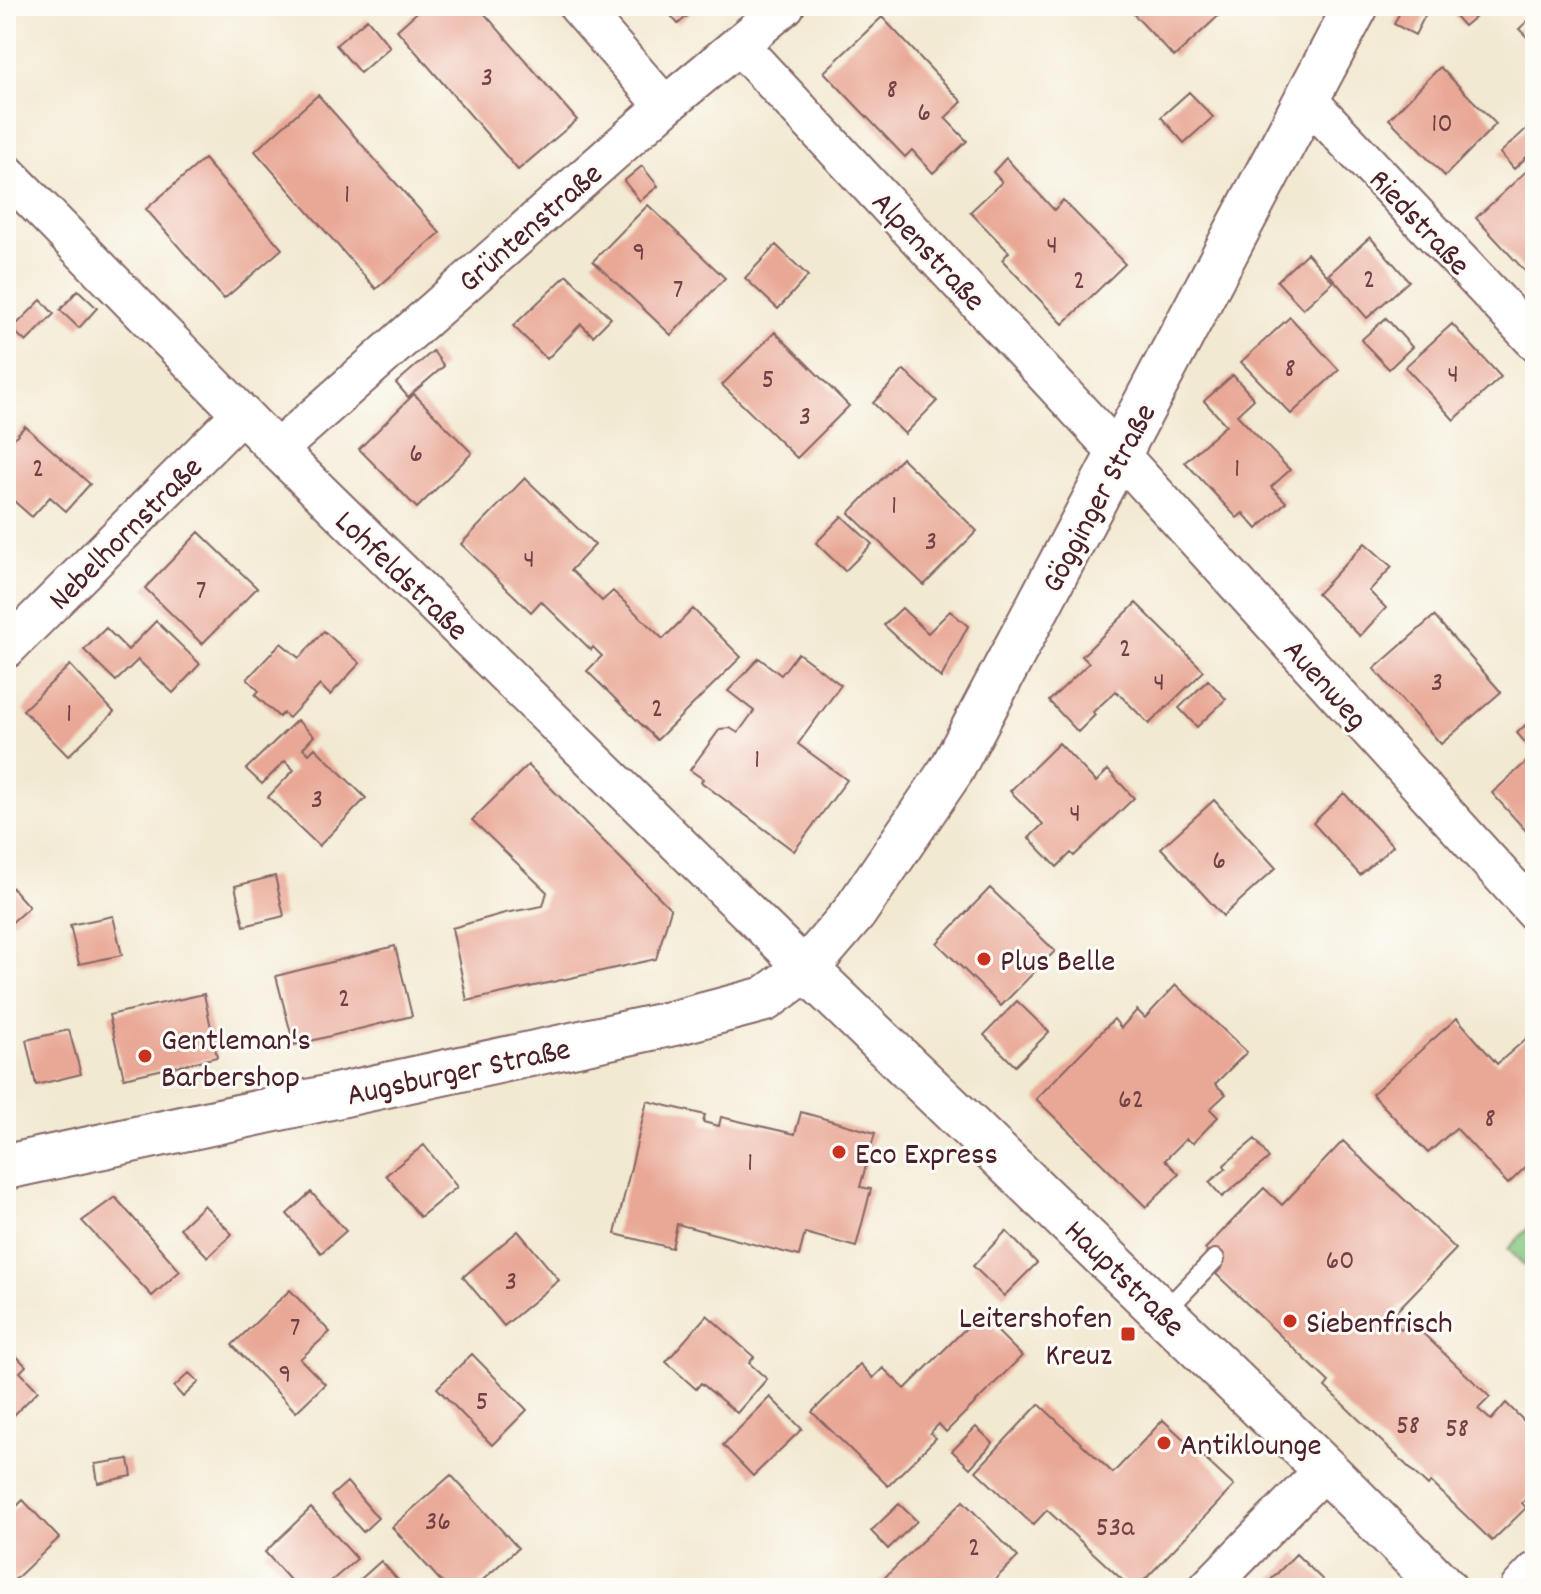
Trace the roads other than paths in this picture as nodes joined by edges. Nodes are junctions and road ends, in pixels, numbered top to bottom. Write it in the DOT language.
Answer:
graph roads {
  1 [pos="578,6"];
  2 [pos="785,6"];
  3 [pos="1356,6"];
  4 [pos="739,45"];
  5 [pos="1308,100"];
  6 [pos="665,106"];
  7 [pos="6,173"];
  8 [pos="1535,341"];
  9 [pos="241,414"];
  10 [pos="277,450"];
  11 [pos="1120,455"];
  12 [pos="6,649"];
  13 [pos="1535,912"];
  14 [pos="806,969"];
  15 [pos="6,1167"];
  16 [pos="1215,1259"];
  17 [pos="1163,1313"];
  18 [pos="1325,1469"];
  19 [pos="1535,1572"];
  20 [pos="1208,1588"];
  21 [pos="1444,1588"];
  22 [pos="1520,1588"];
  1 -- 6 [label="street"];
  2 -- 4 [label="street, Grüntenstraße"];
  3 -- 5 [label="street, Gögginger Straße"];
  4 -- 6 [label="street, Grüntenstraße"];
  4 -- 11 [label="street, Alpenstraße"];
  5 -- 8 [label="street, Riedstraße"];
  5 -- 11 [label="street, Gögginger Straße"];
  6 -- 10 [label="street, Grüntenstraße"];
  7 -- 9 [label="street, Lohfeldstraße"];
  9 -- 10 [label="street, Lohfeldstraße"];
  9 -- 12 [label="street, Nebelhornstraße"];
  10 -- 14 [label="street, Lohfeldstraße"];
  11 -- 13 [label="street, Auenweg"];
  11 -- 14 [label="street, Gögginger Straße"];
  14 -- 15 [label="street, Augsburger Straße"];
  14 -- 17 [label="street, Hauptstraße"];
  16 -- 17 [label="lane"];
  17 -- 18 [label="street, Hauptstraße"];
  18 -- 20 [label="street"];
  18 -- 21 [label="street, Hauptstraße"];
  19 -- 22 [label="street"];
}
